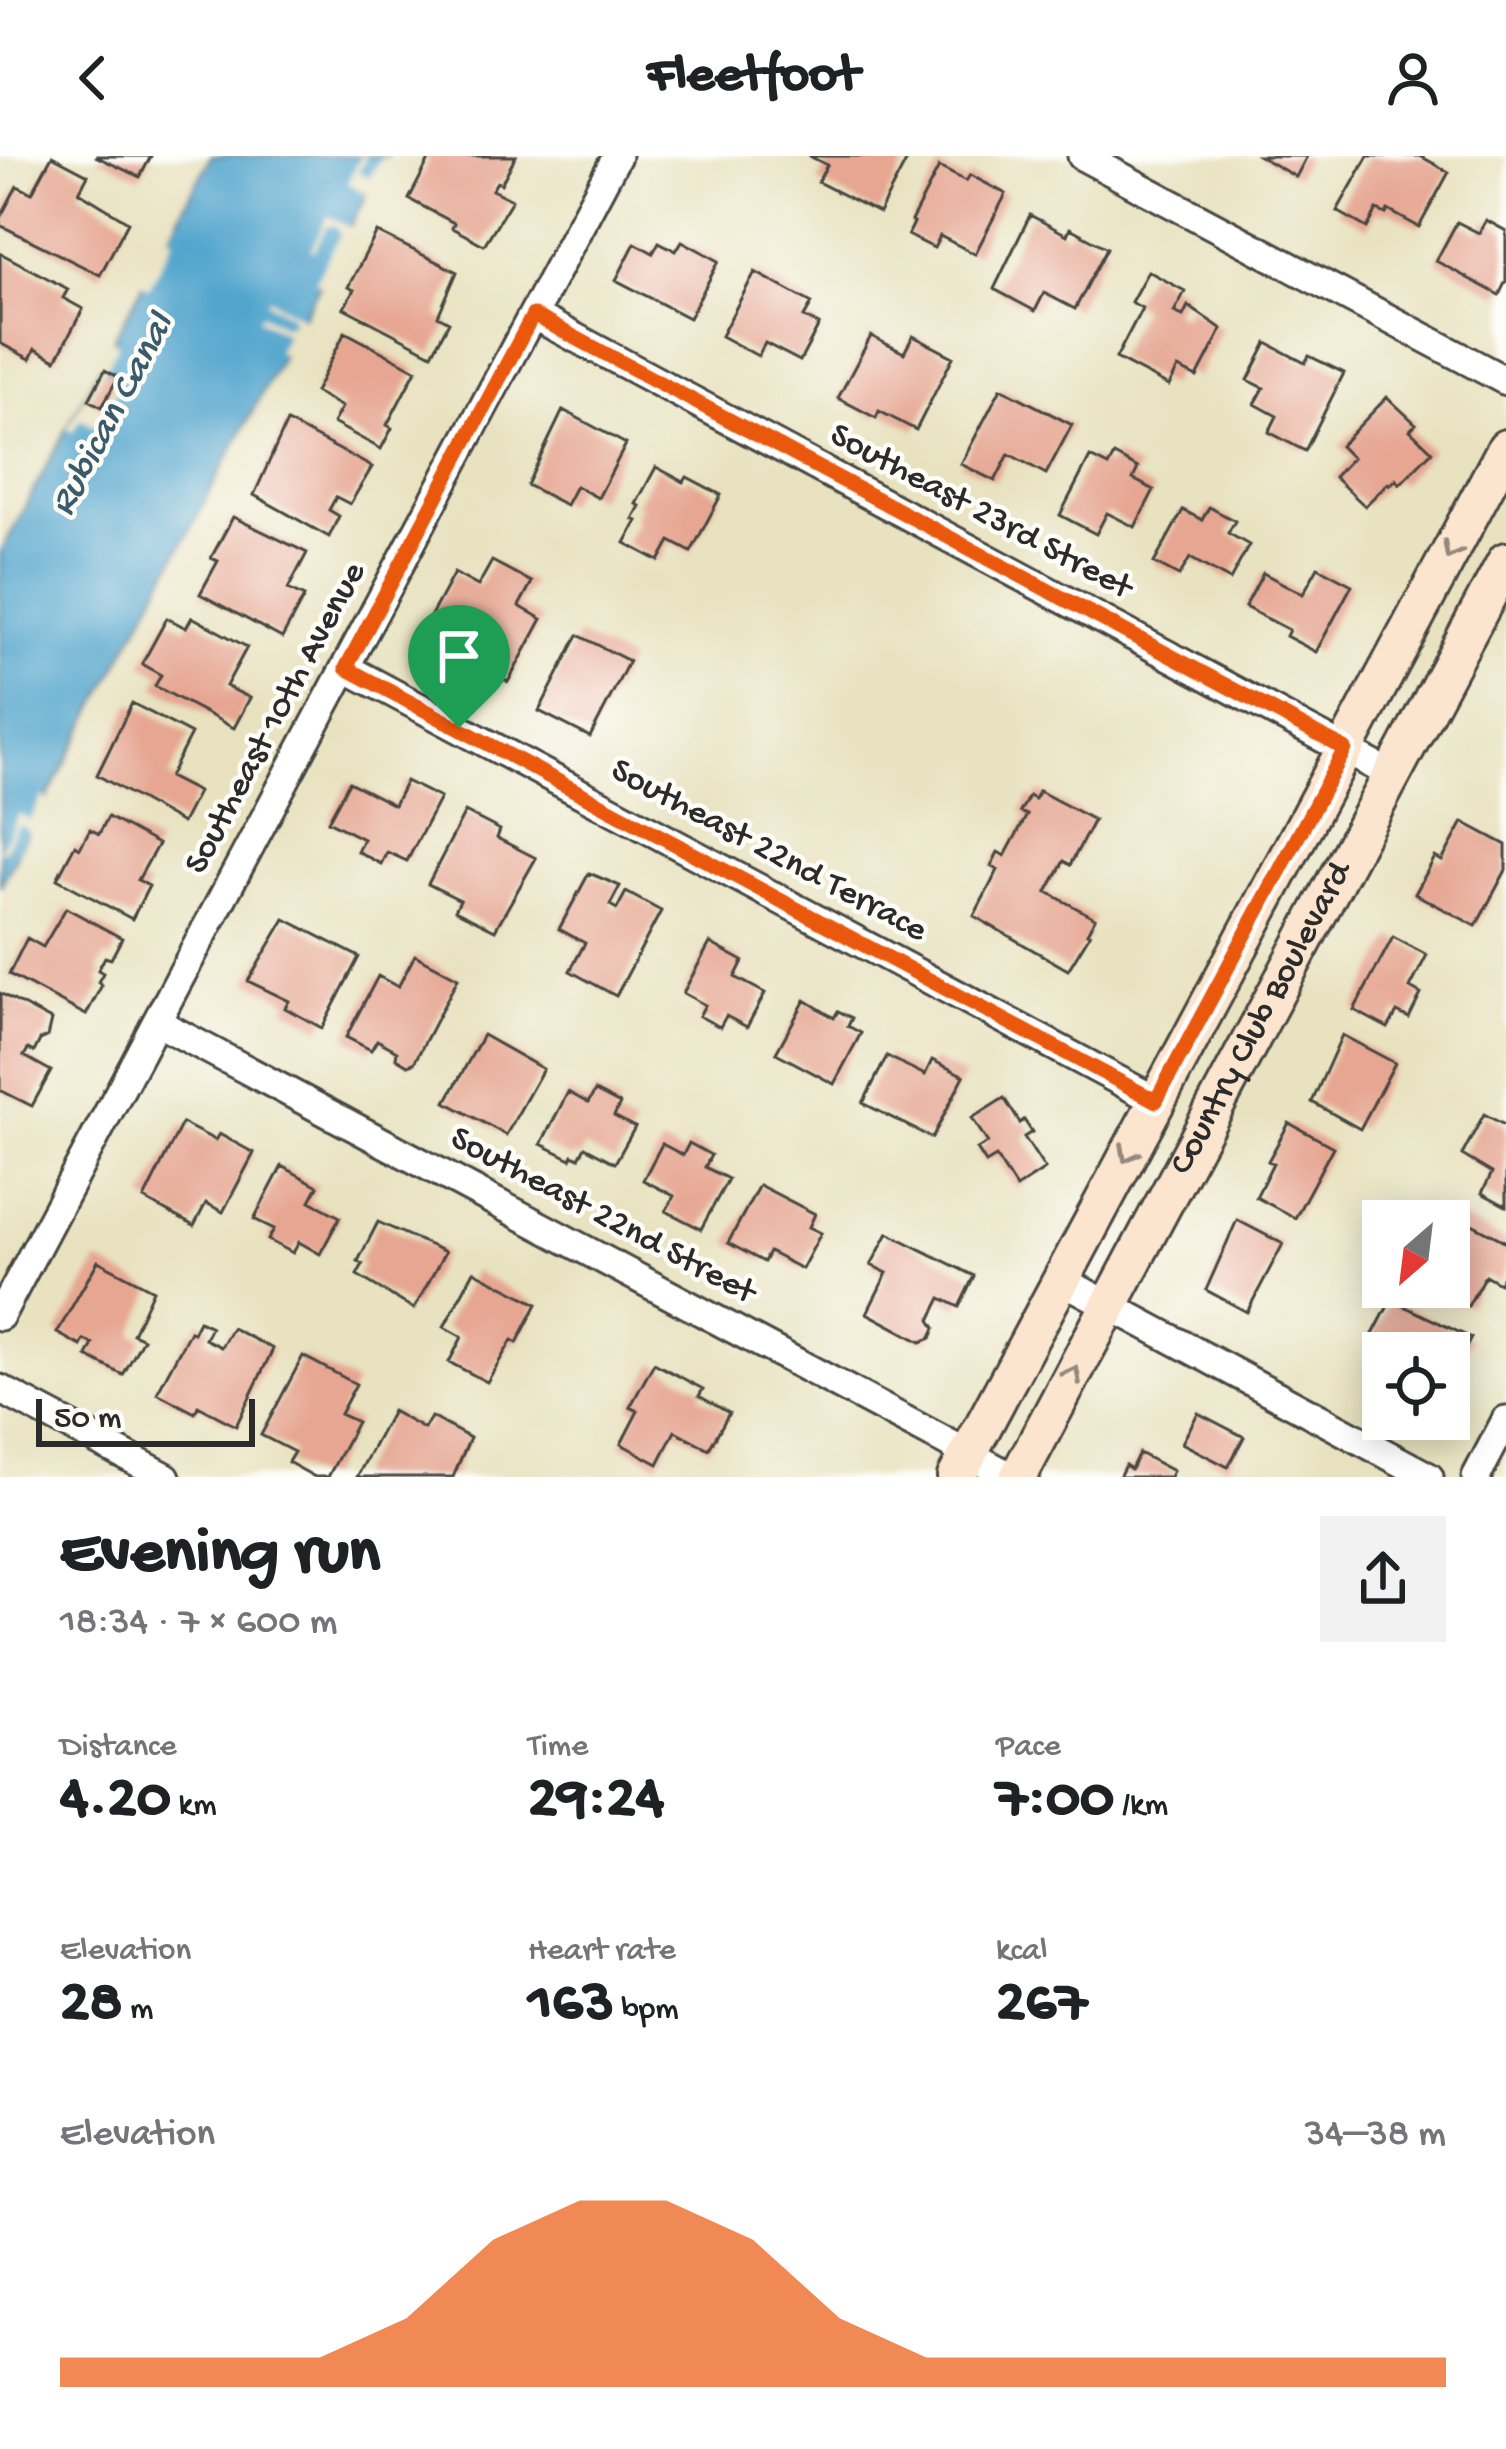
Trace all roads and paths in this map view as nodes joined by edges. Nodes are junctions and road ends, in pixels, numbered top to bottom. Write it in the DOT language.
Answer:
graph roads {
  1 [pos="617,156"];
  2 [pos="1082,156"];
  3 [pos="533,315"];
  4 [pos="1506,381"];
  5 [pos="1506,448"];
  6 [pos="1506,561"];
  7 [pos="346,668"];
  8 [pos="1345,749"];
  9 [pos="1392,775"];
  10 [pos="157,1022"];
  11 [pos="1156,1101"];
  12 [pos="1060,1279"];
  13 [pos="1109,1306"];
  14 [pos="0,1316"];
  15 [pos="0,1389"];
  16 [pos="1506,1420"];
  17 [pos="962,1465"];
  18 [pos="166,1477"];
  19 [pos="1015,1477"];
  20 [pos="1429,1477"];
  21 [pos="1476,1477"];
  1 -- 3 [label="street, Southeast 10th Avenue"];
  2 -- 4 [label="street"];
  3 -- 7 [label="street, Southeast 10th Avenue"];
  3 -- 8 [label="street, Southeast 23rd Street"];
  5 -- 8 [label="main road, Country Club Boulevard, one-way"];
  6 -- 9 [label="main road, Country Club Boulevard"];
  7 -- 10 [label="street, Southeast 10th Avenue"];
  7 -- 11 [label="street, Southeast 22nd Terrace"];
  8 -- 9 [label="street, Southeast 23rd Street"];
  8 -- 11 [label="main road, Country Club Boulevard"];
  9 -- 13 [label="main road, Country Club Boulevard"];
  10 -- 14 [label="street, Southeast 10th Avenue"];
  10 -- 17 [label="street, Southeast 22nd Street"];
  11 -- 12 [label="main road, Country Club Boulevard, one-way"];
  12 -- 13 [label="street"];
  12 -- 17 [label="main road, Country Club Boulevard"];
  19 -- 13 [label="main road, Country Club Boulevard, one-way"];
  13 -- 20 [label="street"];
  15 -- 18 [label="street"];
  16 -- 21 [label="street"];
  17 -- 19 [label="street, Southeast 22nd Street"];
}
